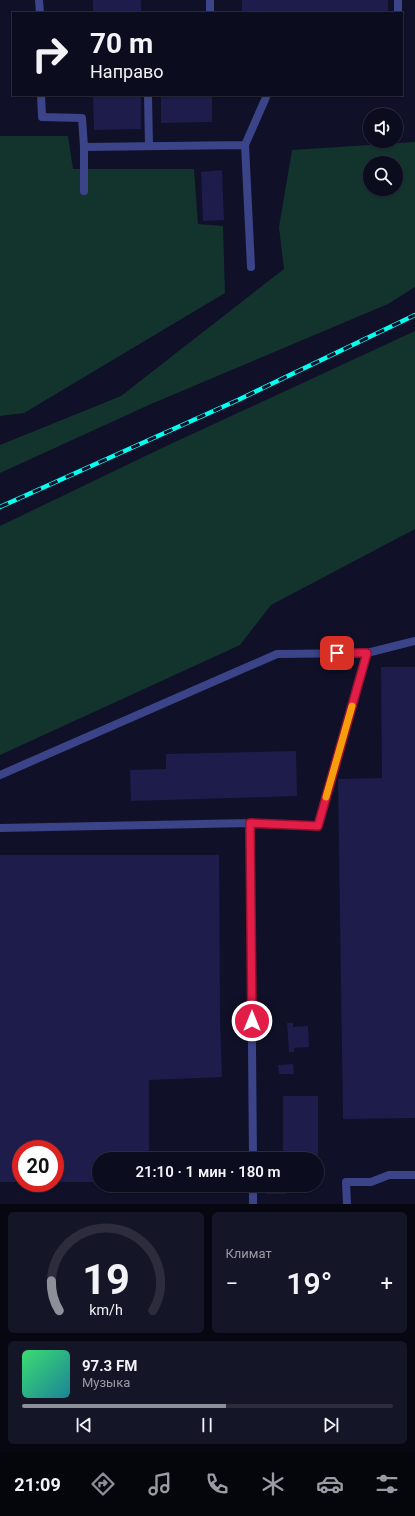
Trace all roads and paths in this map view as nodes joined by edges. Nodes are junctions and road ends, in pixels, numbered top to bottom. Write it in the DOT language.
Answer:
graph roads {
  1 [pos="39,0"];
  2 [pos="210,0"];
  3 [pos="398,0"];
  4 [pos="40,12"];
  5 [pos="210,12"];
  6 [pos="398,12"];
  7 [pos="41,96"];
  8 [pos="148,96"];
  9 [pos="267,96"];
  10 [pos="245,145"];
  11 [pos="149,146"];
  12 [pos="84,147"];
  13 [pos="84,191"];
  14 [pos="251,267"];
  15 [pos="415,641"];
  16 [pos="367,653"];
  17 [pos="0,775"];
  18 [pos="250,823"];
  19 [pos="0,828"];
  20 [pos="253,1152"];
  21 [pos="415,1175"];
  22 [pos="253,1192"];
  23 [pos="253,1204"];
  24 [pos="346,1204"];
  1 -- 4 [label="lane"];
  2 -- 5 [label="lane"];
  3 -- 6 [label="lane"];
  7 -- 12 [label="lane"];
  8 -- 11 [label="lane"];
  9 -- 10 [label="lane"];
  10 -- 11 [label="lane"];
  10 -- 14 [label="lane"];
  11 -- 12 [label="lane"];
  12 -- 13 [label="lane"];
  15 -- 16 [label="lane"];
  16 -- 17 [label="lane"];
  16 -- 18 [label="lane"];
  18 -- 19 [label="lane"];
  18 -- 20 [label="lane"];
  21 -- 24 [label="lane"];
  22 -- 23 [label="lane"];
}
